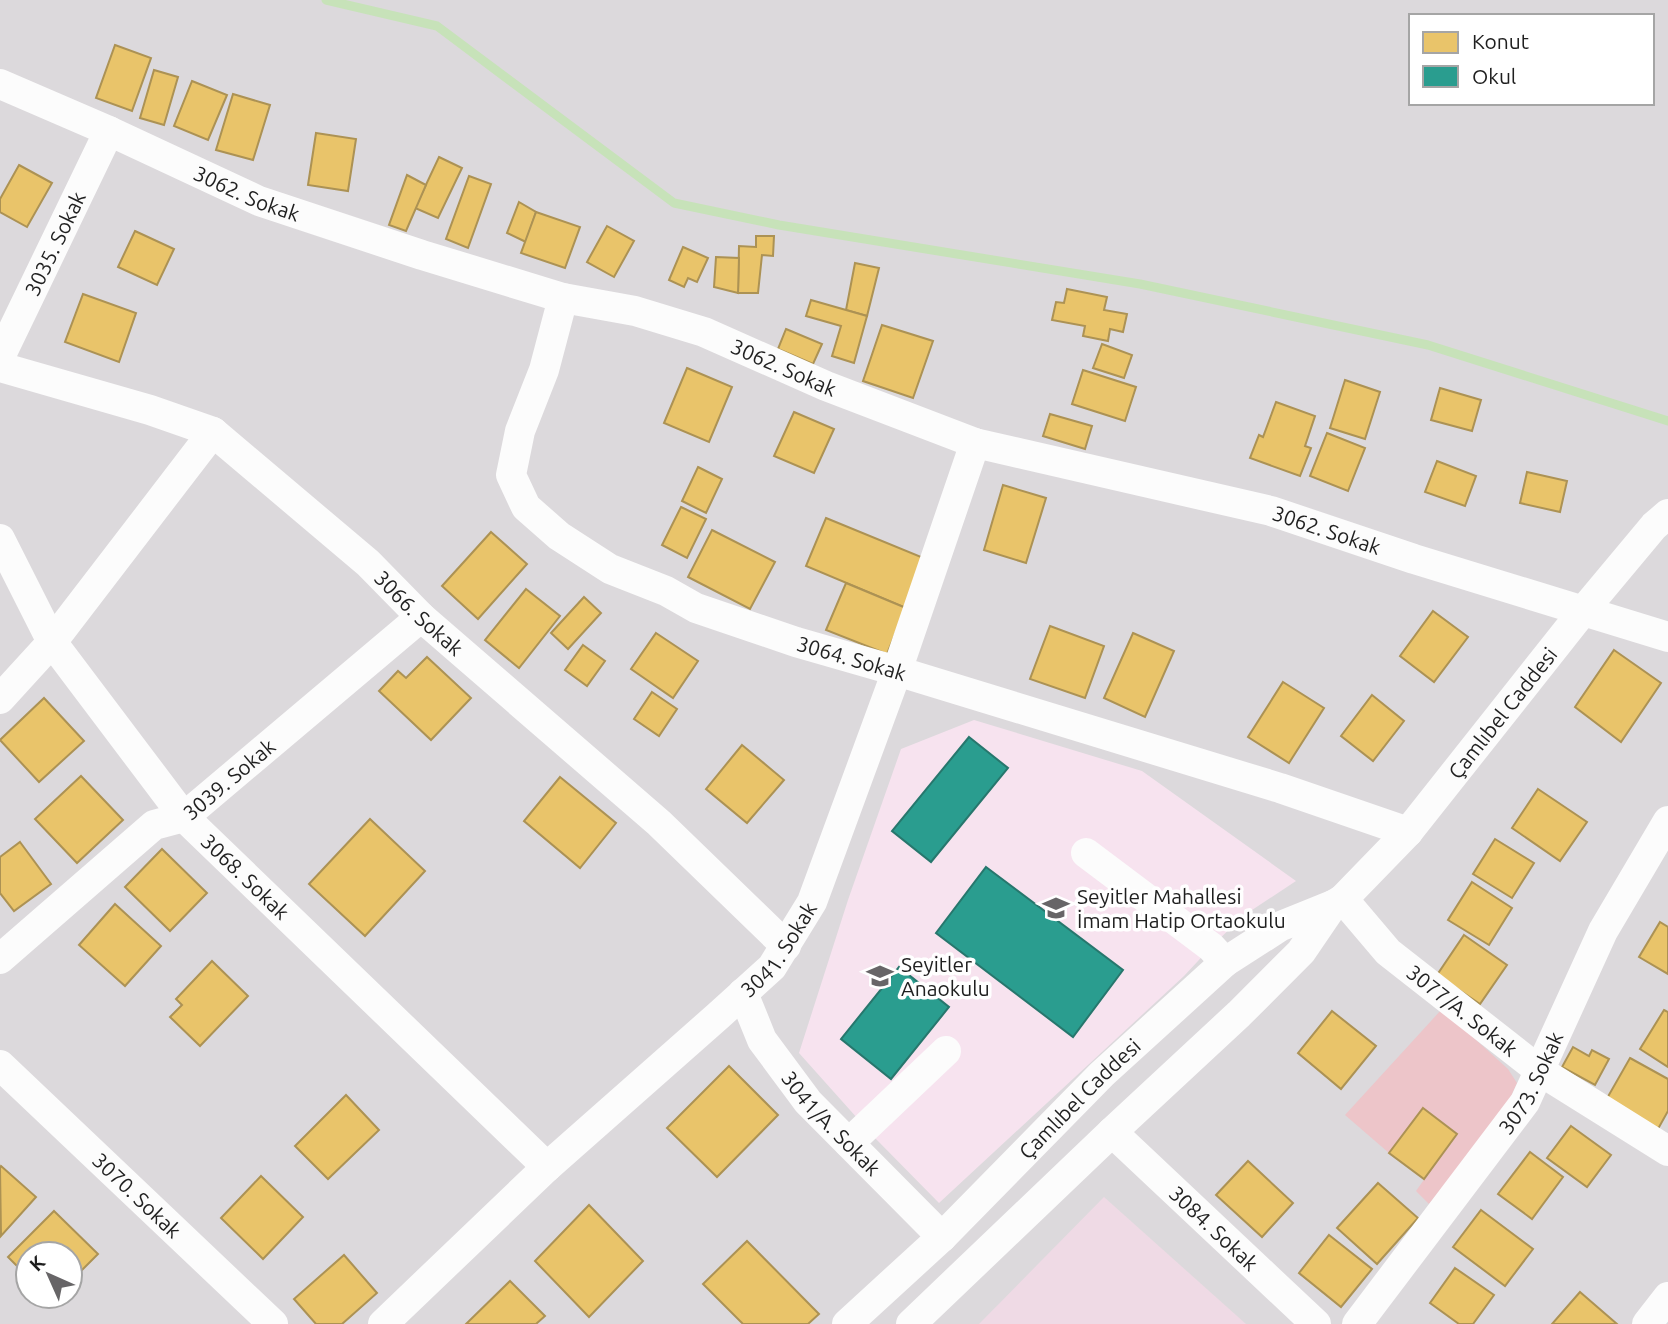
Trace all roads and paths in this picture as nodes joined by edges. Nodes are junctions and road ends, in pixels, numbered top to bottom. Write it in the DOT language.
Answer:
graph roads {
  1 [pos="0,84"];
  2 [pos="109,131"];
  3 [pos="563,298"];
  4 [pos="0,357"];
  5 [pos="0,368"];
  6 [pos="212,432"];
  7 [pos="975,443"];
  8 [pos="1668,514"];
  9 [pos="0,539"];
  10 [pos="1583,611"];
  11 [pos="421,617"];
  12 [pos="1668,637"];
  13 [pos="52,642"];
  14 [pos="897,671"];
  15 [pos="0,699"];
  16 [pos="184,817"];
  17 [pos="1668,821"];
  18 [pos="1408,832"];
  19 [pos="1086,853"];
  20 [pos="1338,902"];
  21 [pos="786,946"];
  22 [pos="0,959"];
  23 [pos="1225,962"];
  24 [pos="743,993"];
  25 [pos="946,1051"];
  26 [pos="0,1065"];
  27 [pos="1540,1071"];
  28 [pos="1112,1132"];
  29 [pos="849,1143"];
  30 [pos="1667,1148"];
  31 [pos="547,1167"];
  32 [pos="942,1237"];
  33 [pos="1668,1297"];
  34 [pos="273,1324"];
  35 [pos="383,1324"];
  36 [pos="847,1324"];
  37 [pos="911,1324"];
  38 [pos="1316,1324"];
  39 [pos="1357,1324"];
  40 [pos="1647,1324"];
  1 -- 2 [label="street, 3062. Sokak"];
  2 -- 3 [label="street, 3062. Sokak"];
  2 -- 4 [label="street, 3035. Sokak"];
  3 -- 7 [label="street, 3062. Sokak"];
  3 -- 14 [label="street, 3064. Sokak"];
  5 -- 6 [label="street, 3066. Sokak"];
  6 -- 11 [label="street, 3066. Sokak"];
  6 -- 13 [label="street"];
  7 -- 10 [label="street, 3062. Sokak"];
  7 -- 14 [label="street, 3041. Sokak"];
  8 -- 10 [label="street, Çamlıbel Caddesi"];
  9 -- 13 [label="street, 3068. Sokak"];
  10 -- 12 [label="street, 3062. Sokak"];
  10 -- 18 [label="street, Çamlıbel Caddesi"];
  11 -- 16 [label="street, 3039. Sokak"];
  11 -- 21 [label="street, 3066. Sokak"];
  13 -- 15 [label="street"];
  13 -- 16 [label="street, 3068. Sokak"];
  14 -- 18 [label="street, 3064. Sokak"];
  14 -- 21 [label="street, 3041. Sokak"];
  16 -- 22 [label="street, 3039. Sokak"];
  16 -- 31 [label="street, 3068. Sokak"];
  17 -- 27 [label="street, 3073. Sokak"];
  18 -- 20 [label="street, Çamlıbel Caddesi"];
  19 -- 23 [label="street"];
  20 -- 23 [label="street, Çamlıbel Caddesi"];
  20 -- 27 [label="street, 3077/A. Sokak"];
  20 -- 28 [label="street, Çamlıbel Caddesi"];
  21 -- 24 [label="street, 3041. Sokak"];
  23 -- 32 [label="street, Çamlıbel Caddesi"];
  24 -- 29 [label="street, 3041/A. Sokak"];
  24 -- 31 [label="street, 3041. Sokak"];
  25 -- 29 [label="street"];
  26 -- 34 [label="street, 3070. Sokak"];
  27 -- 30 [label="street, 3077/A. Sokak"];
  27 -- 39 [label="street, 3073. Sokak"];
  28 -- 37 [label="street, Çamlıbel Caddesi"];
  28 -- 38 [label="street, 3084. Sokak"];
  29 -- 32 [label="street, 3041/A. Sokak"];
  31 -- 35 [label="street, 3041. Sokak"];
  32 -- 36 [label="street, Çamlıbel Caddesi"];
  33 -- 40 [label="street"];
}
